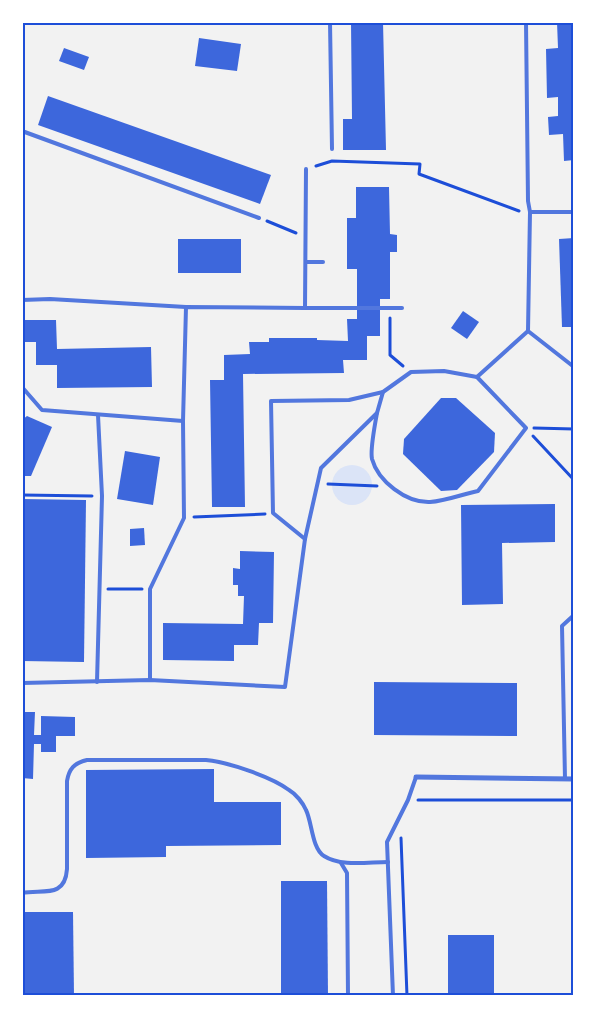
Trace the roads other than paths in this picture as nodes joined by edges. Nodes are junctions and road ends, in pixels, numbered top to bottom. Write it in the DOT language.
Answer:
graph roads {
  1 [pos="306,22"];
  2 [pos="526,22"];
  3 [pos="330,23"];
  4 [pos="22,131"];
  5 [pos="332,149"];
  6 [pos="306,169"];
  7 [pos="530,212"];
  8 [pos="574,212"];
  9 [pos="259,218"];
  10 [pos="306,262"];
  11 [pos="323,262"];
  12 [pos="22,300"];
  13 [pos="186,308"];
  14 [pos="306,308"];
  15 [pos="402,308"];
  16 [pos="528,331"];
  17 [pos="574,367"];
  18 [pos="477,377"];
  19 [pos="22,387"];
  20 [pos="383,392"];
  21 [pos="377,413"];
  22 [pos="98,414"];
  23 [pos="183,421"];
  24 [pos="305,539"];
  25 [pos="574,615"];
  26 [pos="150,680"];
  27 [pos="97,682"];
  28 [pos="22,683"];
  29 [pos="416,777"];
  30 [pos="565,779"];
  31 [pos="574,779"];
  32 [pos="388,862"];
  33 [pos="341,863"];
  34 [pos="22,893"];
  35 [pos="348,996"];
  36 [pos="392,996"];
  1 -- 3 [label="lane"];
  2 -- 7 [label="lane"];
  3 -- 5 [label="lane"];
  4 -- 9 [label="lane"];
  6 -- 10 [label="lane"];
  7 -- 8 [label="lane"];
  7 -- 16 [label="lane"];
  10 -- 11 [label="lane"];
  10 -- 14 [label="lane"];
  12 -- 13 [label="lane"];
  13 -- 14 [label="lane"];
  13 -- 23 [label="lane"];
  14 -- 15 [label="lane"];
  16 -- 17 [label="lane"];
  16 -- 18 [label="lane"];
  18 -- 20 [label="lane"];
  18 -- 21 [label="lane"];
  19 -- 22 [label="lane"];
  20 -- 21 [label="lane"];
  20 -- 24 [label="lane"];
  21 -- 24 [label="lane"];
  22 -- 23 [label="lane"];
  22 -- 27 [label="lane"];
  23 -- 26 [label="lane"];
  24 -- 26 [label="lane"];
  25 -- 30 [label="lane"];
  26 -- 27 [label="lane"];
  27 -- 28 [label="lane"];
  29 -- 30 [label="street"];
  29 -- 32 [label="lane"];
  30 -- 31 [label="street"];
  32 -- 33 [label="lane"];
  32 -- 36 [label="lane"];
  33 -- 34 [label="lane"];
  33 -- 35 [label="lane"];
}
